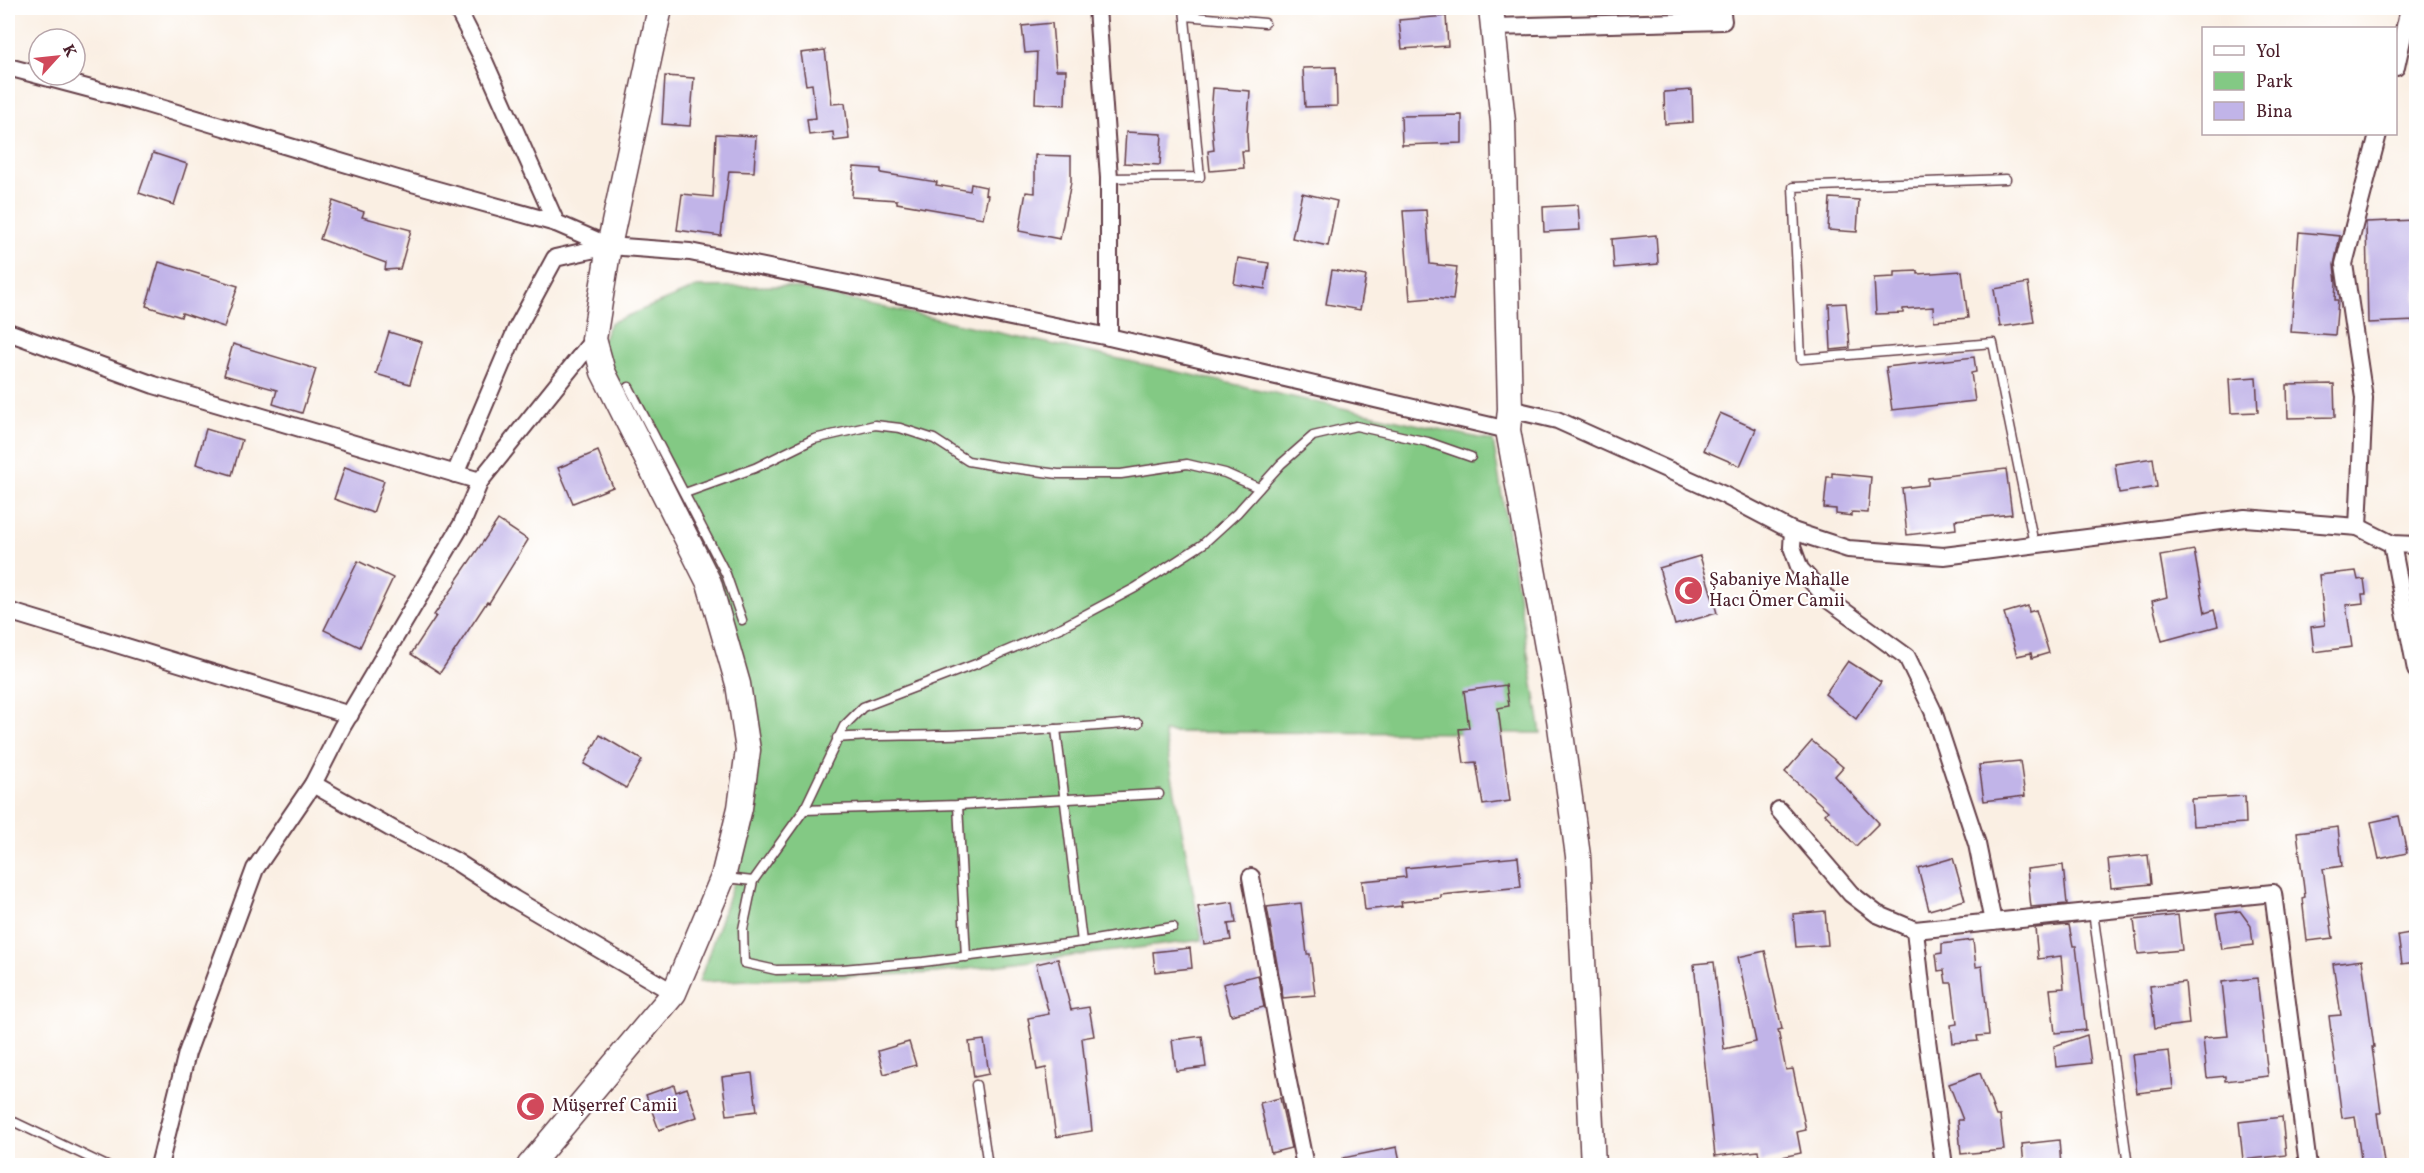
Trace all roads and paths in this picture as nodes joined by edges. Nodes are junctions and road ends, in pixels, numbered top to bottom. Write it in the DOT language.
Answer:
graph roads {
  1 [pos="457,8"];
  2 [pos="660,8"];
  3 [pos="1097,8"];
  4 [pos="1721,8"];
  5 [pos="2409,8"];
  6 [pos="1184,12"];
  7 [pos="1492,17"];
  8 [pos="1265,23"];
  9 [pos="2397,62"];
  10 [pos="8,67"];
  11 [pos="2378,135"];
  12 [pos="1109,178"];
  13 [pos="2006,179"];
  14 [pos="556,223"];
  15 [pos="609,246"];
  16 [pos="8,332"];
  17 [pos="1109,337"];
  18 [pos="594,339"];
  19 [pos="629,387"];
  20 [pos="1509,420"];
  21 [pos="1471,457"];
  22 [pos="455,474"];
  23 [pos="480,481"];
  24 [pos="1259,488"];
  25 [pos="685,493"];
  26 [pos="2358,527"];
  27 [pos="1793,531"];
  28 [pos="2034,544"];
  29 [pos="2392,544"];
  30 [pos="2416,545"];
  31 [pos="8,611"];
  32 [pos="742,620"];
  33 [pos="2416,670"];
  34 [pos="350,715"];
  35 [pos="1138,723"];
  36 [pos="1056,729"];
  37 [pos="837,738"];
  38 [pos="313,784"];
  39 [pos="1159,794"];
  40 [pos="1065,799"];
  41 [pos="958,805"];
  42 [pos="804,810"];
  43 [pos="1779,810"];
  44 [pos="723,877"];
  45 [pos="1251,877"];
  46 [pos="753,881"];
  47 [pos="2093,912"];
  48 [pos="1993,922"];
  49 [pos="1173,927"];
  50 [pos="1915,930"];
  51 [pos="1082,942"];
  52 [pos="966,957"];
  53 [pos="674,993"];
  54 [pos="976,1085"];
  55 [pos="8,1119"];
  56 [pos="107,1166"];
  57 [pos="159,1166"];
  58 [pos="529,1166"];
  59 [pos="988,1166"];
  60 [pos="1305,1166"];
  61 [pos="1593,1166"];
  62 [pos="1944,1166"];
  63 [pos="2128,1166"];
  64 [pos="2308,1166"];
  1 -- 14 [label="street"];
  2 -- 15 [label="street"];
  3 -- 12 [label="street"];
  4 -- 7 [label="street"];
  5 -- 9 [label="street"];
  6 -- 8 [label="lane"];
  6 -- 12 [label="lane"];
  7 -- 20 [label="street"];
  10 -- 14 [label="street"];
  11 -- 26 [label="street"];
  12 -- 17 [label="street"];
  13 -- 28 [label="lane"];
  14 -- 15 [label="street"];
  15 -- 17 [label="street"];
  15 -- 18 [label="street"];
  15 -- 22 [label="street"];
  16 -- 22 [label="street"];
  17 -- 20 [label="street"];
  18 -- 23 [label="street"];
  18 -- 44 [label="street"];
  19 -- 25 [label="lane"];
  20 -- 27 [label="street"];
  20 -- 61 [label="street"];
  21 -- 24 [label="lane"];
  22 -- 23 [label="street"];
  23 -- 34 [label="street"];
  24 -- 25 [label="lane"];
  24 -- 37 [label="lane"];
  25 -- 32 [label="lane"];
  26 -- 28 [label="street"];
  26 -- 29 [label="street"];
  27 -- 28 [label="street"];
  27 -- 48 [label="street"];
  29 -- 30 [label="street"];
  29 -- 33 [label="street"];
  31 -- 34 [label="street"];
  34 -- 38 [label="street"];
  35 -- 36 [label="lane"];
  36 -- 37 [label="lane"];
  36 -- 40 [label="lane"];
  37 -- 42 [label="lane"];
  38 -- 53 [label="street"];
  38 -- 57 [label="street"];
  39 -- 40 [label="lane"];
  40 -- 41 [label="lane"];
  40 -- 51 [label="lane"];
  41 -- 42 [label="lane"];
  41 -- 52 [label="lane"];
  42 -- 46 [label="lane"];
  43 -- 50 [label="street"];
  44 -- 46 [label="lane"];
  44 -- 53 [label="street"];
  45 -- 60 [label="street"];
  46 -- 52 [label="lane"];
  47 -- 48 [label="street"];
  47 -- 63 [label="lane"];
  47 -- 64 [label="street"];
  48 -- 50 [label="street"];
  49 -- 51 [label="lane"];
  50 -- 62 [label="street"];
  51 -- 52 [label="lane"];
  53 -- 58 [label="street"];
  54 -- 59 [label="lane"];
  55 -- 56 [label="lane"];
}
